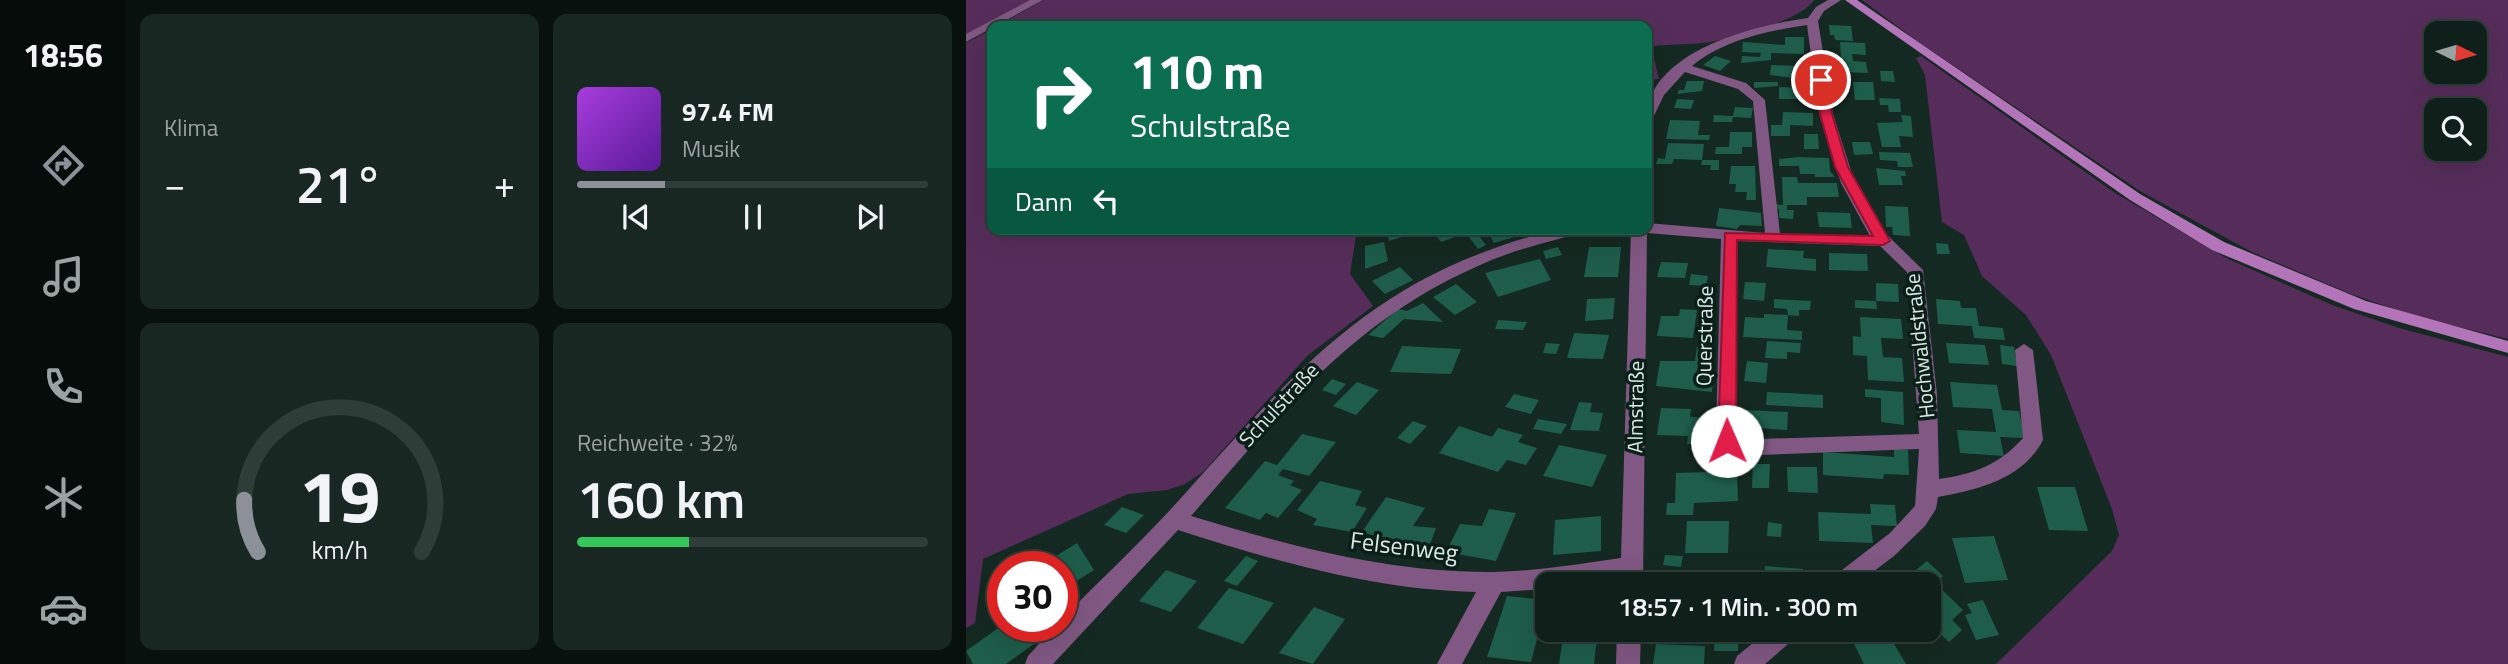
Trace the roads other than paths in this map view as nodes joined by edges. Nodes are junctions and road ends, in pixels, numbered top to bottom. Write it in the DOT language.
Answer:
graph roads {
  1 [pos="1038,0"];
  2 [pos="1836,0"];
  3 [pos="1850,0"];
  4 [pos="999,21"];
  5 [pos="1812,21"];
  6 [pos="987,28"];
  7 [pos="966,39"];
  8 [pos="1682,67"];
  9 [pos="1652,108"];
  10 [pos="1652,228"];
  11 [pos="1555,235"];
  12 [pos="1639,235"];
  13 [pos="1730,236"];
  14 [pos="1773,239"];
  15 [pos="1883,241"];
  16 [pos="2508,347"];
  17 [pos="2024,350"];
  18 [pos="1930,441"];
  19 [pos="1931,489"];
  20 [pos="1175,520"];
  21 [pos="1632,572"];
  22 [pos="1855,572"];
  23 [pos="1535,580"];
  24 [pos="1494,582"];
  25 [pos="1629,642"];
  26 [pos="1772,642"];
  27 [pos="1037,664"];
  28 [pos="1449,664"];
  29 [pos="1628,664"];
  30 [pos="1745,664"];
  1 -- 4 [label="street"];
  2 -- 5 [label="street"];
  3 -- 16 [label="main road"];
  5 -- 8 [label="street"];
  5 -- 15 [label="street, Hochwaldstraße"];
  6 -- 7 [label="street"];
  8 -- 9 [label="street"];
  8 -- 14 [label="street"];
  10 -- 13 [label="street"];
  11 -- 20 [label="street, Schulstraße"];
  12 -- 21 [label="street, Almstraße"];
  13 -- 14 [label="street"];
  13 -- 18 [label="street, Querstraße"];
  14 -- 15 [label="street"];
  15 -- 18 [label="street, Hochwaldstraße"];
  17 -- 19 [label="street"];
  18 -- 19 [label="street, Hochwaldstraße"];
  19 -- 22 [label="street, Hochwaldstraße"];
  20 -- 24 [label="street, Felsenweg"];
  20 -- 27 [label="street, Schulstraße"];
  23 -- 24 [label="street, Felsenweg"];
  24 -- 28 [label="street"];
  25 -- 29 [label="street"];
  26 -- 30 [label="street"];
}
